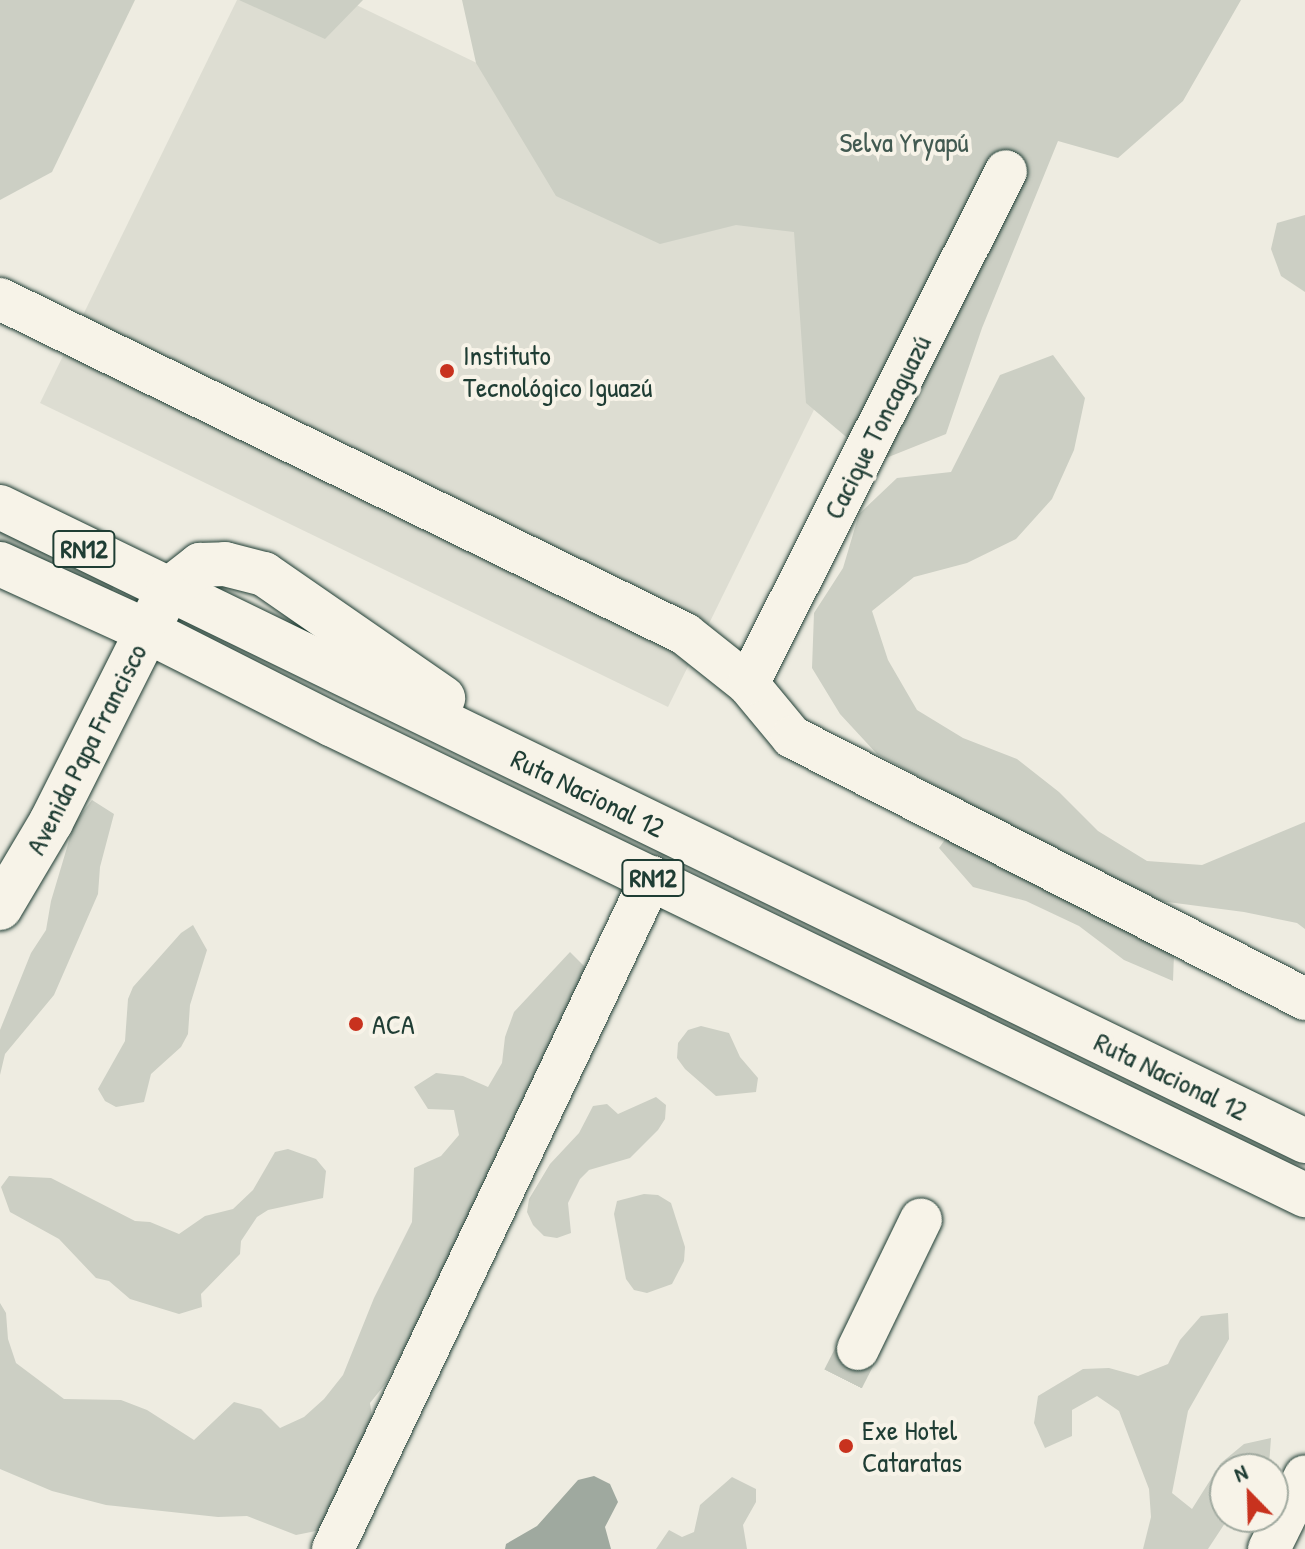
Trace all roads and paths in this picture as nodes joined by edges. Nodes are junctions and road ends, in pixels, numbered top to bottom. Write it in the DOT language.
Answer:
graph roads {
  1 [pos="1006,171"];
  2 [pos="0,299"];
  3 [pos="0,507"];
  4 [pos="0,564"];
  5 [pos="168,590"];
  6 [pos="147,631"];
  7 [pos="748,684"];
  8 [pos="652,877"];
  9 [pos="0,908"];
  10 [pos="1305,999"];
  11 [pos="1305,1141"];
  12 [pos="1305,1195"];
  13 [pos="921,1219"];
  14 [pos="858,1349"];
  15 [pos="1305,1476"];
  16 [pos="333,1549"];
  17 [pos="1269,1549"];
  1 -- 7 [label="street, Cacique Toncaguazú"];
  2 -- 7 [label="street"];
  3 -- 5 [label="main road, RN12"];
  4 -- 6 [label="main road, Ruta Nacional 12 / RN12"];
  5 -- 6 [label="main road, Avenida Papa Francisco"];
  5 -- 11 [label="main road, Ruta Nacional 12 / RN12"];
  6 -- 8 [label="main road, Ruta Nacional 12 / RN12"];
  6 -- 9 [label="main road, Avenida Papa Francisco"];
  7 -- 10 [label="street"];
  8 -- 12 [label="main road, Ruta Nacional 12 / RN12"];
  8 -- 16 [label="street"];
  13 -- 14 [label="street"];
  15 -- 17 [label="street"];
}
